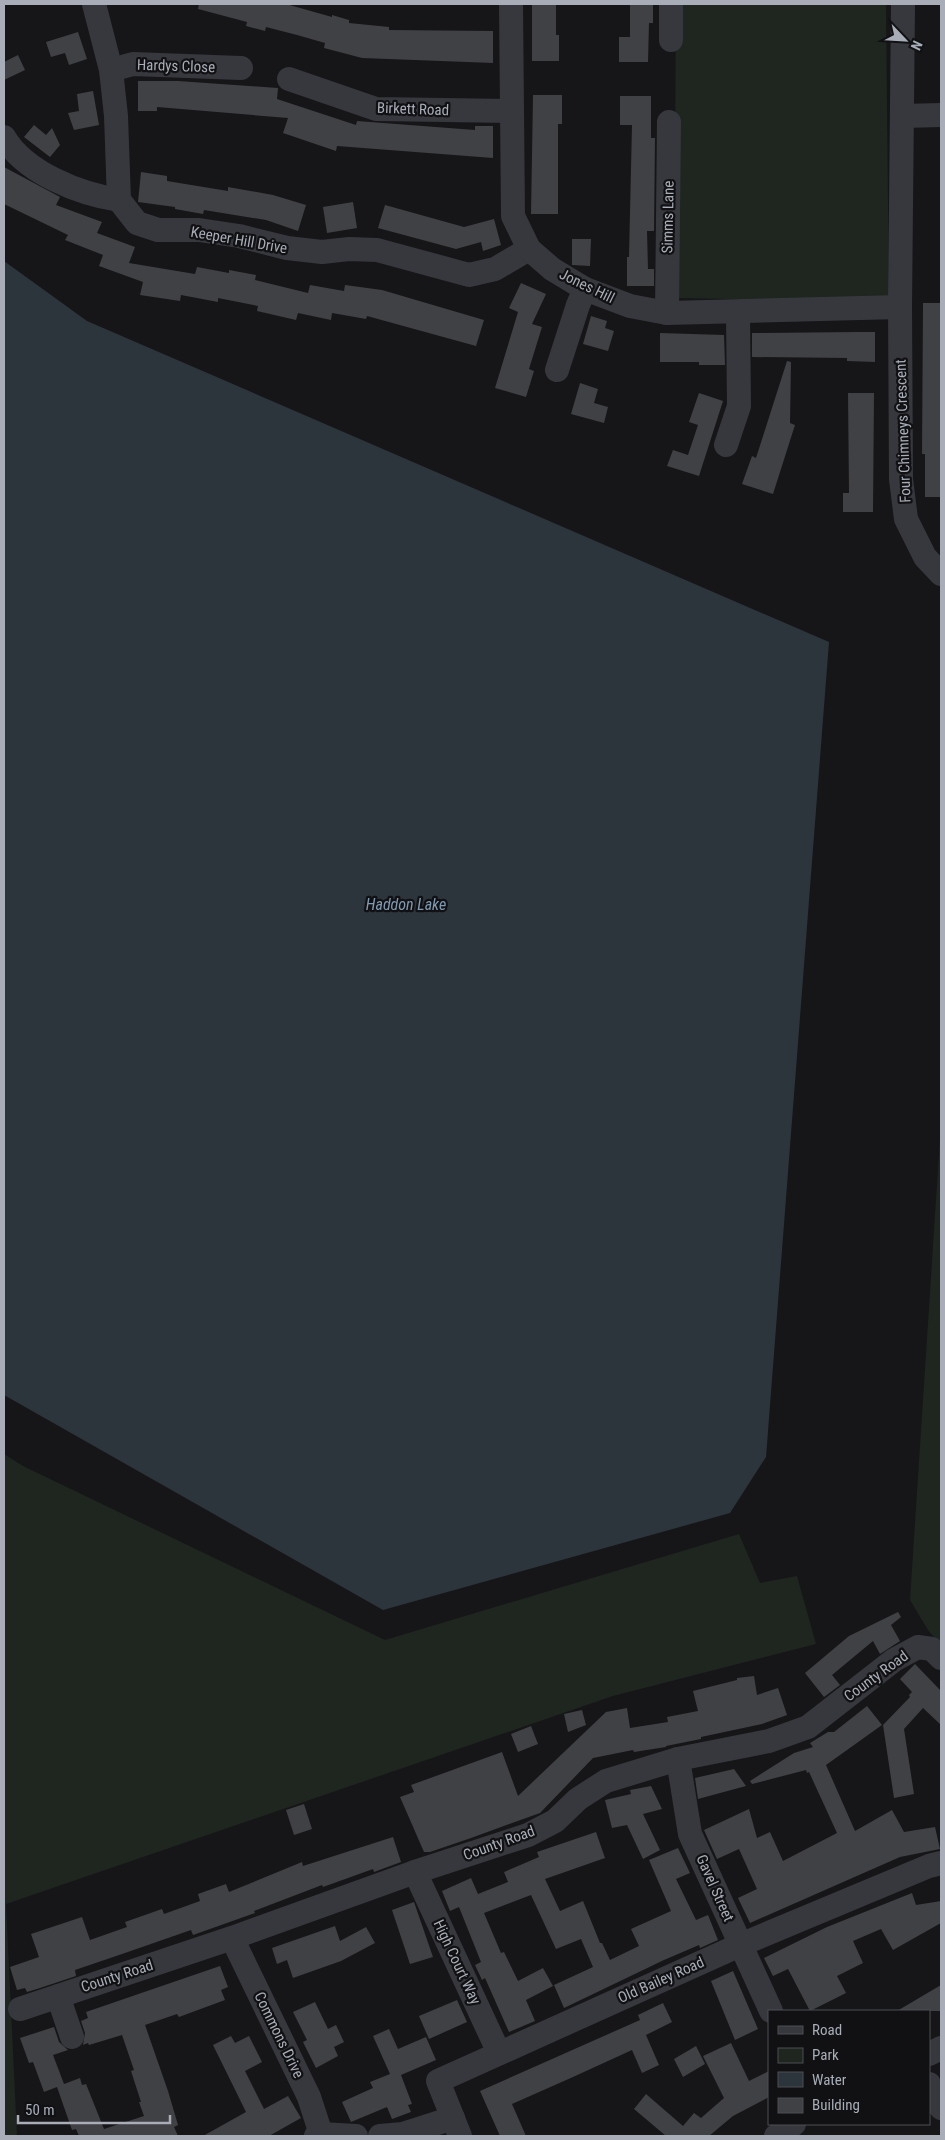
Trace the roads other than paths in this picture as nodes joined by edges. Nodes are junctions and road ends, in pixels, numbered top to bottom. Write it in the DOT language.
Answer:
graph roads {
  1 [pos="94,4"];
  2 [pos="511,4"];
  3 [pos="671,4"];
  4 [pos="903,4"];
  5 [pos="671,40"];
  6 [pos="241,68"];
  7 [pos="111,70"];
  8 [pos="289,79"];
  9 [pos="512,111"];
  10 [pos="941,115"];
  11 [pos="902,116"];
  12 [pos="669,122"];
  13 [pos="4,137"];
  14 [pos="119,200"];
  15 [pos="529,249"];
  16 [pos="585,289"];
  17 [pos="900,308"];
  18 [pos="738,312"];
  19 [pos="667,313"];
  20 [pos="557,370"];
  21 [pos="726,445"];
  22 [pos="941,574"];
  23 [pos="941,1658"];
  24 [pos="678,1759"];
  25 [pos="941,1864"];
  26 [pos="416,1872"];
  27 [pos="232,1938"];
  28 [pos="740,1945"];
  29 [pos="58,1996"];
  30 [pos="20,2009"];
  31 [pos="771,2010"];
  32 [pos="72,2037"];
  33 [pos="498,2053"];
  34 [pos="930,2086"];
  35 [pos="941,2108"];
  36 [pos="792,2125"];
  37 [pos="456,2127"];
  38 [pos="318,2135"];
  39 [pos="356,2136"];
  40 [pos="380,2136"];
  41 [pos="776,2136"];
  1 -- 7 [label="street"];
  2 -- 9 [label="street, Jones Hill"];
  3 -- 5 [label="street"];
  4 -- 11 [label="street, Four Chimneys Crescent"];
  6 -- 7 [label="street, Hardys Close"];
  7 -- 14 [label="street"];
  8 -- 9 [label="street, Birkett Road"];
  9 -- 15 [label="street, Jones Hill"];
  10 -- 11 [label="street"];
  11 -- 17 [label="street, Four Chimneys Crescent"];
  12 -- 19 [label="street, Simms Lane"];
  13 -- 14 [label="street"];
  14 -- 15 [label="street, Keeper Hill Drive"];
  15 -- 16 [label="street, Jones Hill"];
  16 -- 19 [label="street, Jones Hill"];
  16 -- 20 [label="street"];
  17 -- 18 [label="street, Jones Hill"];
  17 -- 22 [label="street, Four Chimneys Crescent"];
  18 -- 19 [label="street, Jones Hill"];
  18 -- 21 [label="street"];
  23 -- 24 [label="street, County Road"];
  24 -- 26 [label="street, County Road"];
  24 -- 28 [label="street, Gavel Street"];
  25 -- 28 [label="street, Old Bailey Road"];
  26 -- 27 [label="street, County Road"];
  26 -- 33 [label="street, High Court Way"];
  27 -- 29 [label="street, County Road"];
  27 -- 38 [label="street, Commons Drive"];
  28 -- 31 [label="street, Gavel Street"];
  28 -- 33 [label="street, Old Bailey Road"];
  29 -- 30 [label="street, County Road"];
  29 -- 32 [label="street"];
  33 -- 37 [label="street, Old Bailey Road"];
  34 -- 35 [label="street"];
  36 -- 41 [label="street"];
  37 -- 40 [label="street"];
  38 -- 39 [label="street"];
}
